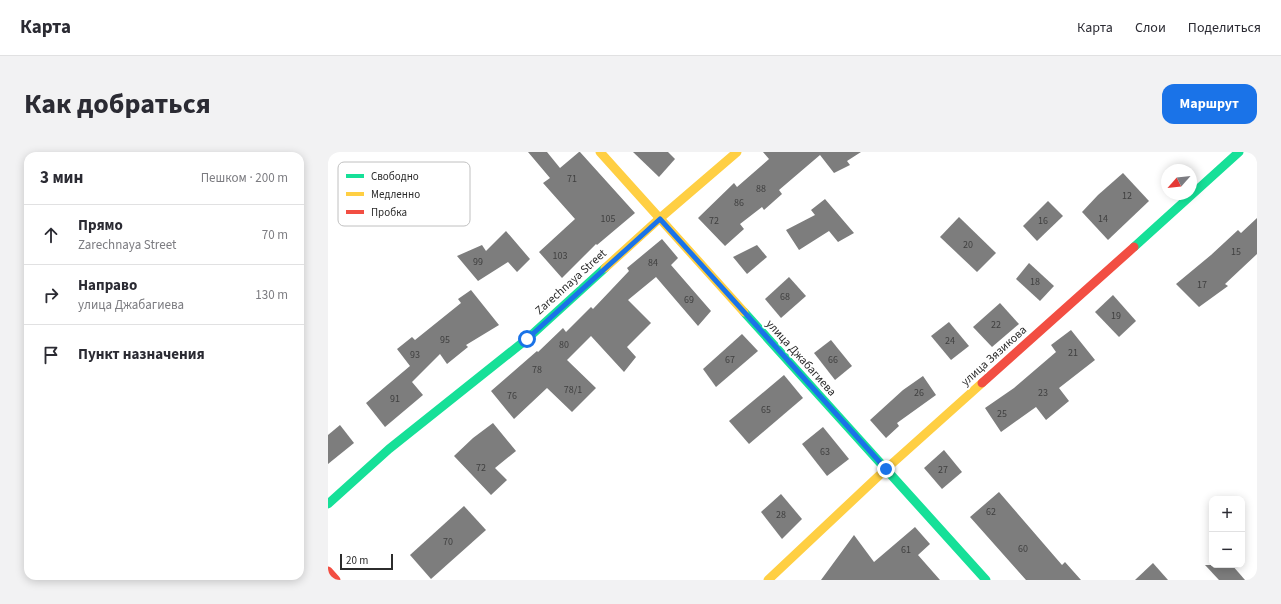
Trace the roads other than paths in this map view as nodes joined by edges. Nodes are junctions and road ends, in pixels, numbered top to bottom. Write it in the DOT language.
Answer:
graph roads {
  1 [pos="600,152"];
  2 [pos="737,152"];
  3 [pos="1239,152"];
  4 [pos="660,219"];
  5 [pos="886,469"];
  6 [pos="328,504"];
  7 [pos="328,571"];
  8 [pos="336,580"];
  9 [pos="768,580"];
  10 [pos="986,580"];
  1 -- 4 [label="street, улица Джабагиева"];
  2 -- 4 [label="street, Zarechnaya Street"];
  3 -- 5 [label="street, улица Зязикова"];
  4 -- 5 [label="street, улица Джабагиева"];
  4 -- 6 [label="street, Zarechnaya Street"];
  5 -- 9 [label="street, улица Зязикова"];
  5 -- 10 [label="street, улица Джабагиева"];
  7 -- 8 [label="street"];
}
